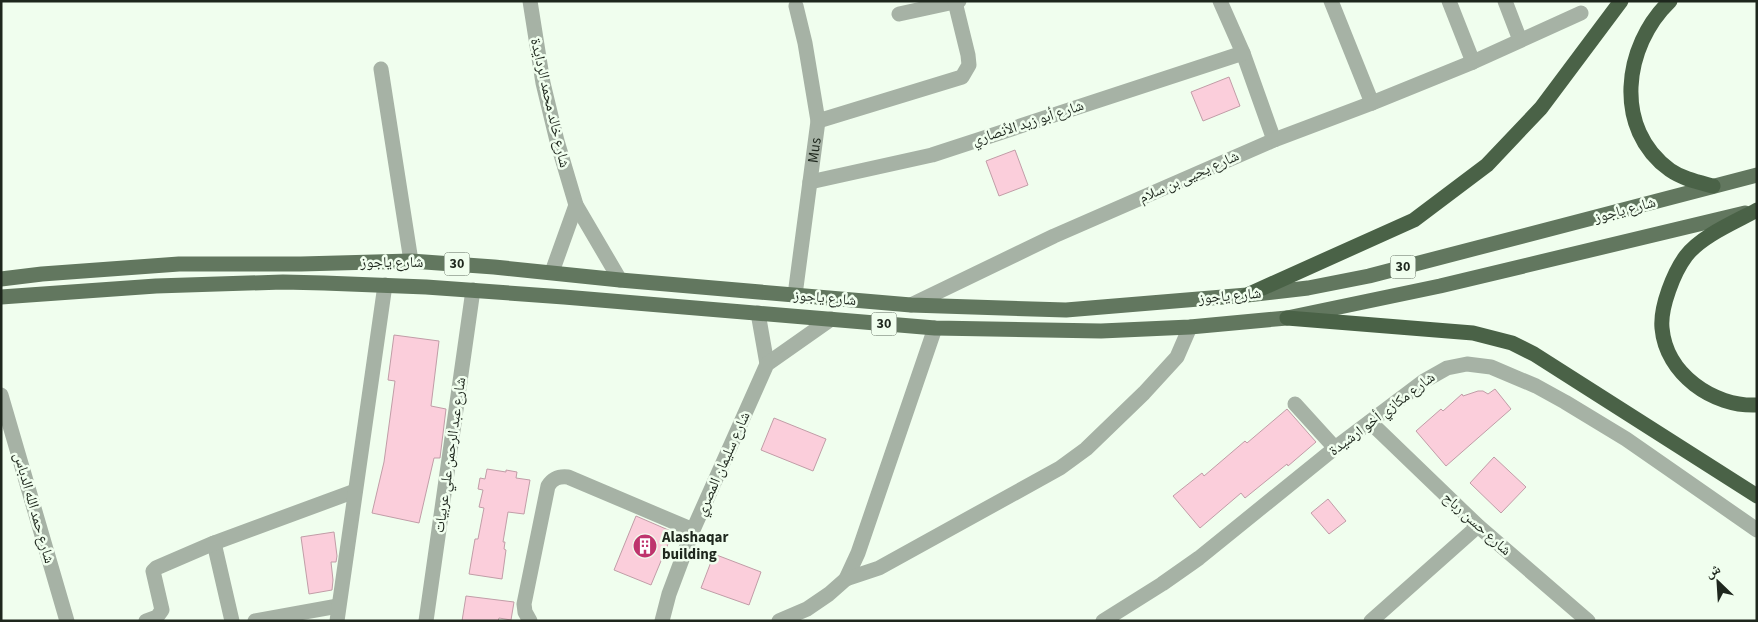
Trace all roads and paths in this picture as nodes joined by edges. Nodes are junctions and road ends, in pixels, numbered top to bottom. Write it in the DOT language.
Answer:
graph roads {
  1 [pos="530,1"];
  2 [pos="1220,1"];
  3 [pos="1330,1"];
  4 [pos="1449,1"];
  5 [pos="1505,1"];
  6 [pos="1621,1"];
  7 [pos="1670,1"];
  8 [pos="957,2"];
  9 [pos="796,6"];
  10 [pos="1581,13"];
  11 [pos="899,14"];
  12 [pos="1520,40"];
  13 [pos="1243,53"];
  14 [pos="1473,62"];
  15 [pos="381,69"];
  16 [pos="1372,103"];
  17 [pos="818,121"];
  18 [pos="1274,140"];
  19 [pos="1757,175"];
  20 [pos="810,182"];
  21 [pos="1713,186"];
  22 [pos="576,204"];
  23 [pos="1757,210"];
  24 [pos="411,261"];
  25 [pos="552,272"];
  26 [pos="1,279"];
  27 [pos="620,280"];
  28 [pos="384,285"];
  29 [pos="473,290"];
  30 [pos="795,295"];
  31 [pos="1247,295"];
  32 [pos="1,297"];
  33 [pos="911,305"];
  34 [pos="758,313"];
  35 [pos="1287,318"];
  36 [pos="831,319"];
  37 [pos="1190,327"];
  38 [pos="934,328"];
  39 [pos="767,364"];
  40 [pos="1,395"];
  41 [pos="1295,404"];
  42 [pos="1757,405"];
  43 [pos="1370,422"];
  44 [pos="1335,448"];
  45 [pos="355,491"];
  46 [pos="1757,496"];
  47 [pos="1478,526"];
  48 [pos="693,530"];
  49 [pos="1757,530"];
  50 [pos="214,543"];
  51 [pos="846,579"];
  52 [pos="338,614"];
  53 [pos="67,621"];
  54 [pos="146,621"];
  55 [pos="232,621"];
  56 [pos="255,621"];
  57 [pos="426,621"];
  58 [pos="530,621"];
  59 [pos="662,621"];
  60 [pos="779,621"];
  61 [pos="1103,621"];
  62 [pos="1371,621"];
  63 [pos="1588,621"];
  1 -- 22 [label="street, شارع خالد محمد الردايدة"];
  2 -- 13 [label="street"];
  3 -- 16 [label="street"];
  4 -- 14 [label="street"];
  5 -- 12 [label="street"];
  6 -- 31 [label="highway"];
  7 -- 21 [label="highway"];
  8 -- 11 [label="street"];
  8 -- 17 [label="street"];
  9 -- 17 [label="street, Mus"];
  10 -- 12 [label="street, شارع يحيى بن سلام"];
  12 -- 14 [label="street, شارع يحيى بن سلام"];
  13 -- 18 [label="street"];
  13 -- 20 [label="street, شارع أبو زيد الأنصاري"];
  14 -- 16 [label="street, شارع يحيى بن سلام"];
  15 -- 24 [label="street"];
  16 -- 18 [label="street, شارع يحيى بن سلام"];
  17 -- 20 [label="street, Mus"];
  18 -- 33 [label="street, شارع يحيى بن سلام"];
  19 -- 21 [label="main road, شارع ياجوز / 30"];
  20 -- 30 [label="street, Mus"];
  21 -- 31 [label="main road, شارع ياجوز / 30"];
  22 -- 25 [label="street"];
  22 -- 27 [label="street, شارع خالد محمد الردايدة"];
  23 -- 35 [label="main road, شارع ياجوز / 30"];
  23 -- 42 [label="highway"];
  24 -- 25 [label="main road, شارع ياجوز / 30"];
  24 -- 26 [label="main road, شارع ياجوز / 30"];
  25 -- 27 [label="main road, شارع ياجوز / 30"];
  27 -- 30 [label="main road, شارع ياجوز / 30"];
  28 -- 29 [label="main road, شارع ياجوز / 30"];
  28 -- 32 [label="main road, شارع ياجوز / 30"];
  28 -- 45 [label="street"];
  29 -- 34 [label="main road, شارع ياجوز / 30"];
  29 -- 57 [label="street, شارع عبد الرحمن علي عربيات"];
  30 -- 33 [label="main road, شارع ياجوز / 30"];
  31 -- 33 [label="main road, شارع ياجوز / 30"];
  34 -- 36 [label="main road, شارع ياجوز / 30"];
  34 -- 39 [label="street"];
  35 -- 37 [label="main road, شارع ياجوز / 30"];
  35 -- 46 [label="highway"];
  36 -- 38 [label="main road, شارع ياجوز / 30"];
  36 -- 39 [label="street"];
  37 -- 38 [label="main road, شارع ياجوز / 30"];
  37 -- 51 [label="street"];
  38 -- 51 [label="street"];
  39 -- 48 [label="street, شارع سليمان المصري"];
  40 -- 53 [label="street, شارع حمد الله الدباس"];
  41 -- 44 [label="street"];
  43 -- 44 [label="street, شارع مكازي أخو ارشيدة"];
  43 -- 47 [label="street, شارع حسن رباح"];
  43 -- 49 [label="street, شارع مكازي أخو ارشيدة"];
  44 -- 61 [label="street, شارع مكازي أخو ارشيدة"];
  45 -- 50 [label="street"];
  45 -- 52 [label="street"];
  47 -- 62 [label="street"];
  47 -- 63 [label="street, شارع حسن رباح"];
  48 -- 58 [label="street"];
  48 -- 59 [label="street, شارع سليمان المصري"];
  50 -- 54 [label="street"];
  50 -- 55 [label="street"];
  51 -- 60 [label="street"];
  52 -- 56 [label="street"];
}
